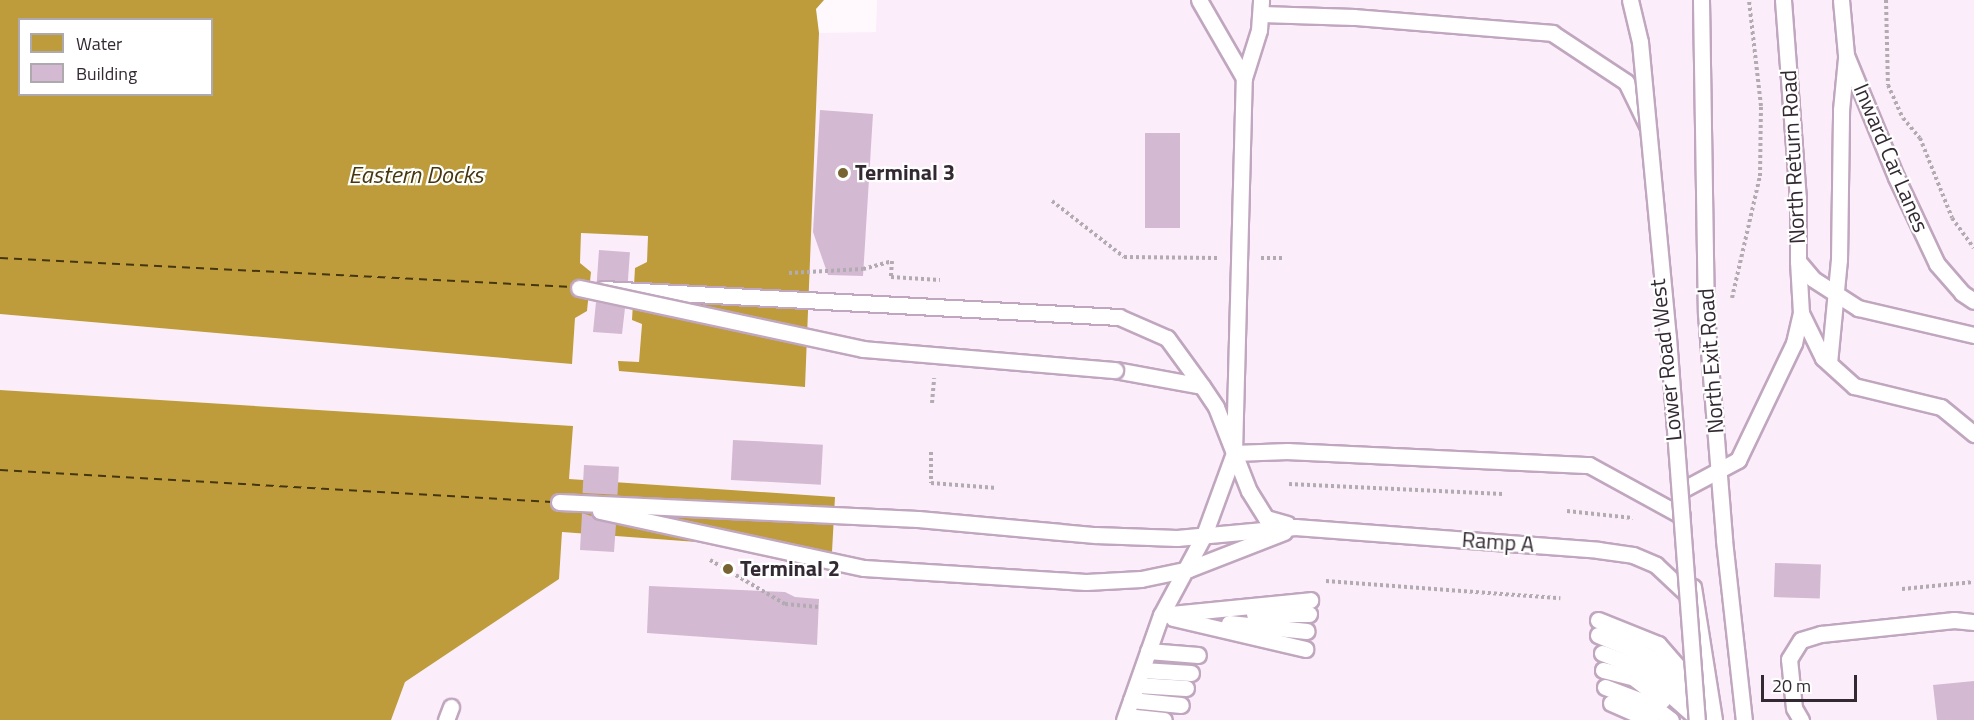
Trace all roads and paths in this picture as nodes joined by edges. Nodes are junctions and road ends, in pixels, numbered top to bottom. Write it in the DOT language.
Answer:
graph roads {
  1 [pos="1200,0"];
  2 [pos="1631,0"];
  3 [pos="1701,0"];
  4 [pos="1749,0"];
  5 [pos="1783,0"];
  6 [pos="1841,0"];
  7 [pos="1886,0"];
  8 [pos="1261,7"];
  9 [pos="1846,55"];
  10 [pos="1244,78"];
  11 [pos="1654,138"];
  12 [pos="1052,201"];
  13 [pos="1974,248"];
  14 [pos="1239,258"];
  15 [pos="1286,258"];
  16 [pos="1798,261"];
  17 [pos="864,269"];
  18 [pos="940,280"];
  19 [pos="1834,293"];
  20 [pos="1974,301"];
  21 [pos="1731,303"];
  22 [pos="1801,314"];
  23 [pos="1974,335"];
  24 [pos="1828,363"];
  25 [pos="1202,386"];
  26 [pos="1974,434"];
  27 [pos="931,452"];
  28 [pos="1234,453"];
  29 [pos="1718,471"];
  30 [pos="1289,484"];
  31 [pos="997,488"];
  32 [pos="1680,491"];
  33 [pos="1503,494"];
  34 [pos="1567,511"];
  35 [pos="1682,516"];
  36 [pos="1639,518"];
  37 [pos="1295,527"];
  38 [pos="1204,535"];
  39 [pos="1189,569"];
  40 [pos="1322,581"];
  41 [pos="1974,582"];
  42 [pos="1902,589"];
  43 [pos="1686,594"];
  44 [pos="1560,597"];
  45 [pos="1309,607"];
  46 [pos="1161,615"];
  47 [pos="1974,622"];
  48 [pos="1598,627"];
  49 [pos="1306,631"];
  50 [pos="1305,649"];
  51 [pos="1148,651"];
  52 [pos="1602,653"];
  53 [pos="1198,655"];
  54 [pos="1142,670"];
  55 [pos="1603,670"];
  56 [pos="1191,673"];
  57 [pos="1137,685"];
  58 [pos="1605,687"];
  59 [pos="1186,688"];
  60 [pos="1131,700"];
  61 [pos="1611,703"];
  62 [pos="1181,705"];
  63 [pos="1125,718"];
  64 [pos="1164,720"];
  65 [pos="1650,720"];
  66 [pos="1671,720"];
  67 [pos="1689,720"];
  68 [pos="1698,720"];
  69 [pos="1710,720"];
  70 [pos="1743,720"];
  71 [pos="1801,720"];
  1 -- 10 [label="lane"];
  2 -- 11 [label="lane, Lower Road West"];
  2 -- 43 [label="lane, bridge"];
  3 -- 29 [label="lane, North Exit Road"];
  4 -- 21 [label="path"];
  5 -- 16 [label="lane, North Return Road"];
  6 -- 9 [label="lane, Inward Car Lanes"];
  7 -- 13 [label="path"];
  8 -- 10 [label="lane"];
  8 -- 11 [label="lane"];
  9 -- 19 [label="lane"];
  9 -- 20 [label="lane, Inward Car Lanes"];
  10 -- 14 [label="lane"];
  11 -- 32 [label="lane, Lower Road West"];
  12 -- 14 [label="path"];
  14 -- 15 [label="path"];
  14 -- 28 [label="lane"];
  16 -- 19 [label="lane, North Return Road"];
  16 -- 22 [label="lane"];
  17 -- 18 [label="path"];
  19 -- 23 [label="lane, North Return Road"];
  19 -- 24 [label="lane"];
  22 -- 24 [label="lane"];
  22 -- 29 [label="lane"];
  24 -- 26 [label="lane"];
  25 -- 25 [label="lane, bridge"];
  25 -- 28 [label="lane"];
  27 -- 31 [label="path"];
  28 -- 35 [label="lane"];
  28 -- 37 [label="lane"];
  28 -- 38 [label="lane"];
  29 -- 32 [label="lane"];
  29 -- 70 [label="lane, North Exit Road"];
  30 -- 33 [label="path"];
  32 -- 35 [label="lane, Lower Road West"];
  34 -- 36 [label="path"];
  35 -- 69 [label="lane, Lower Road West"];
  37 -- 38 [label="lane"];
  37 -- 39 [label="lane"];
  37 -- 43 [label="lane, Ramp A"];
  38 -- 39 [label="lane"];
  38 -- 39 [label="lane"];
  39 -- 46 [label="lane"];
  40 -- 44 [label="path"];
  41 -- 42 [label="path"];
  43 -- 68 [label="lane, bridge"];
  45 -- 46 [label="lane"];
  46 -- 49 [label="lane"];
  46 -- 50 [label="lane"];
  46 -- 51 [label="lane"];
  47 -- 71 [label="lane"];
  48 -- 69 [label="lane"];
  51 -- 53 [label="lane"];
  51 -- 54 [label="lane"];
  52 -- 68 [label="lane"];
  54 -- 56 [label="lane"];
  54 -- 57 [label="lane"];
  55 -- 67 [label="lane"];
  57 -- 59 [label="lane"];
  57 -- 60 [label="lane"];
  58 -- 66 [label="lane"];
  60 -- 62 [label="lane"];
  60 -- 63 [label="lane"];
  61 -- 65 [label="lane"];
  63 -- 64 [label="lane"];
}
